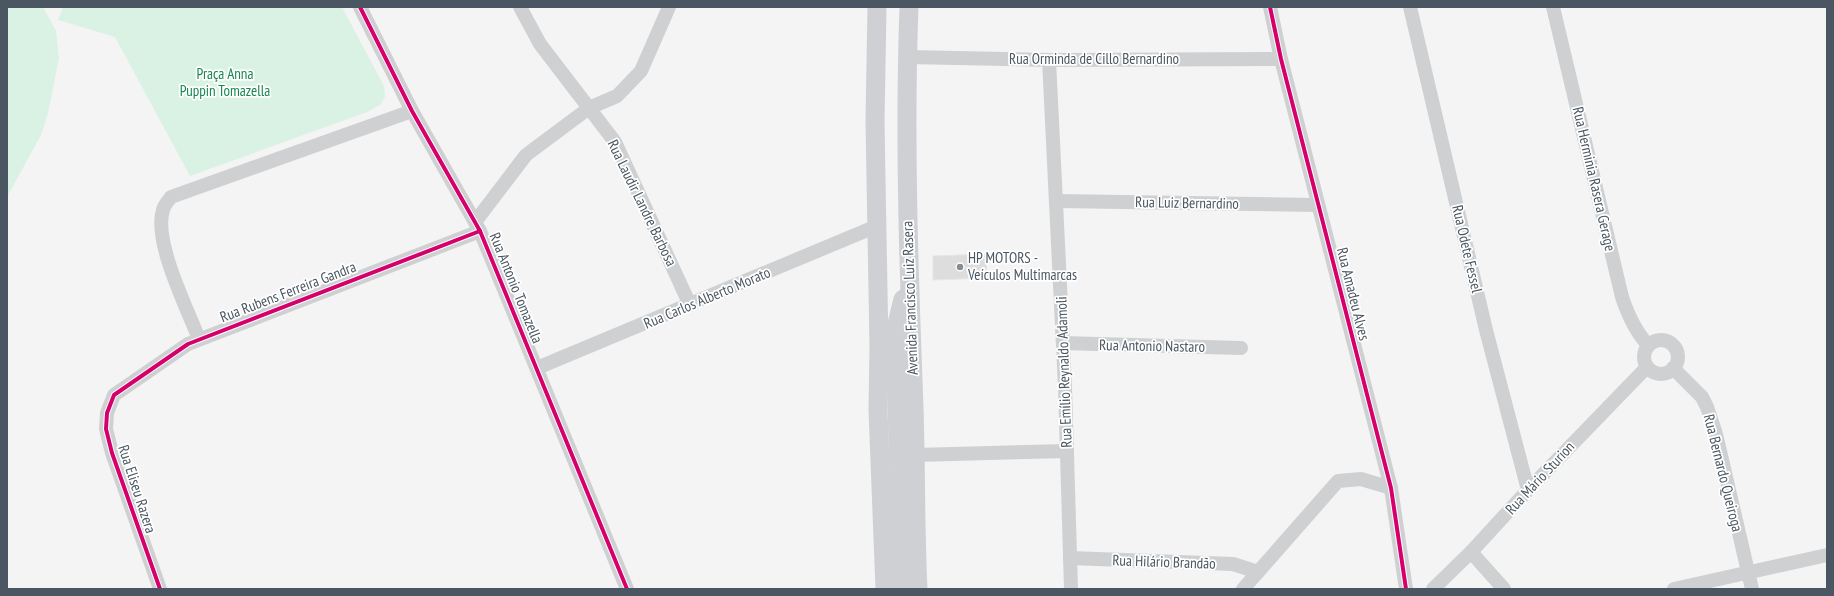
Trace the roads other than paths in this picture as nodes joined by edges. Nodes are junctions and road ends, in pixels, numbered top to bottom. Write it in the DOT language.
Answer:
graph roads {
  1 [pos="360,7"];
  2 [pos="520,7"];
  3 [pos="669,7"];
  4 [pos="877,7"];
  5 [pos="909,7"];
  6 [pos="1270,7"];
  7 [pos="1410,7"];
  8 [pos="1553,7"];
  9 [pos="907,57"];
  10 [pos="1049,60"];
  11 [pos="1281,60"];
  12 [pos="588,108"];
  13 [pos="412,111"];
  14 [pos="1056,201"];
  15 [pos="1318,205"];
  16 [pos="877,226"];
  17 [pos="477,227"];
  18 [pos="908,275"];
  19 [pos="690,305"];
  20 [pos="199,339"];
  21 [pos="1063,343"];
  22 [pos="1648,345"];
  23 [pos="1241,348"];
  24 [pos="1647,367"];
  25 [pos="537,368"];
  26 [pos="1673,368"];
  27 [pos="114,395"];
  28 [pos="1067,451"];
  29 [pos="915,455"];
  30 [pos="1391,488"];
  31 [pos="1528,490"];
  32 [pos="1471,552"];
  33 [pos="1827,554"];
  34 [pos="1070,558"];
  35 [pos="1258,572"];
  36 [pos="1748,572"];
  37 [pos="160,589"];
  38 [pos="627,589"];
  39 [pos="885,589"];
  40 [pos="902,589"];
  41 [pos="918,589"];
  42 [pos="1071,589"];
  43 [pos="1243,589"];
  44 [pos="1406,589"];
  45 [pos="1433,589"];
  46 [pos="1504,589"];
  47 [pos="1674,589"];
  48 [pos="1752,589"];
  1 -- 13 [label="street, Rua Antonio Tomazella"];
  2 -- 12 [label="street, Rua Laudir Landre Barbosa"];
  3 -- 12 [label="street"];
  4 -- 16 [label="street"];
  5 -- 9 [label="street, Avenida Francisco Luiz Rasera"];
  6 -- 11 [label="street, Rua Amadeu Alves"];
  7 -- 31 [label="street, Rua Odete Fessel"];
  8 -- 22 [label="street, Rua Herminia Rasera Gerage"];
  9 -- 10 [label="street, Rua Orminda de Cillo Bernardino"];
  9 -- 18 [label="street, Avenida Francisco Luiz Rasera"];
  10 -- 11 [label="street, Rua Orminda de Cillo Bernardino"];
  10 -- 14 [label="street, Rua Emílio Reynaldo Adamoli"];
  11 -- 15 [label="street, Rua Amadeu Alves"];
  12 -- 17 [label="street"];
  12 -- 19 [label="street, Rua Laudir Landre Barbosa"];
  13 -- 17 [label="street, Rua Antonio Tomazella"];
  13 -- 20 [label="street"];
  14 -- 15 [label="street, Rua Luiz Bernardino"];
  14 -- 21 [label="street, Rua Emílio Reynaldo Adamoli"];
  15 -- 30 [label="street, Rua Amadeu Alves"];
  16 -- 19 [label="street, Rua Carlos Alberto Morato"];
  16 -- 39 [label="street"];
  17 -- 20 [label="street, Rua Rubens Ferreira Gandra"];
  17 -- 25 [label="street, Rua Antonio Tomazella"];
  18 -- 29 [label="street, Avenida Francisco Luiz Rasera"];
  18 -- 40 [label="street"];
  19 -- 25 [label="street, Rua Carlos Alberto Morato"];
  20 -- 27 [label="street, Rua Rubens Ferreira Gandra"];
  21 -- 23 [label="street, Rua Antonio Nastaro"];
  21 -- 28 [label="street, Rua Emílio Reynaldo Adamoli"];
  22 -- 24 [label="street"];
  22 -- 26 [label="street"];
  24 -- 26 [label="street"];
  24 -- 31 [label="street, Rua Mário Sturion"];
  25 -- 38 [label="street, Rua Antonio Tomazella"];
  26 -- 36 [label="street, Rua Bernardo Queiroga"];
  27 -- 37 [label="street, Rua Eliseu Razera"];
  28 -- 29 [label="street"];
  28 -- 34 [label="street, Rua Emílio Reynaldo Adamoli"];
  29 -- 41 [label="street, Avenida Francisco Luiz Rasera"];
  30 -- 35 [label="street"];
  30 -- 44 [label="street, Rua Amadeu Alves"];
  31 -- 32 [label="street, Rua Mário Sturion"];
  32 -- 45 [label="street, Rua Mário Sturion"];
  32 -- 46 [label="street"];
  33 -- 36 [label="street"];
  34 -- 35 [label="street, Rua Hilário Brandão"];
  34 -- 42 [label="street, Rua Emílio Reynaldo Adamoli"];
  35 -- 43 [label="street"];
  36 -- 47 [label="street"];
  36 -- 48 [label="street, Rua Bernardo Queiroga"];
}
